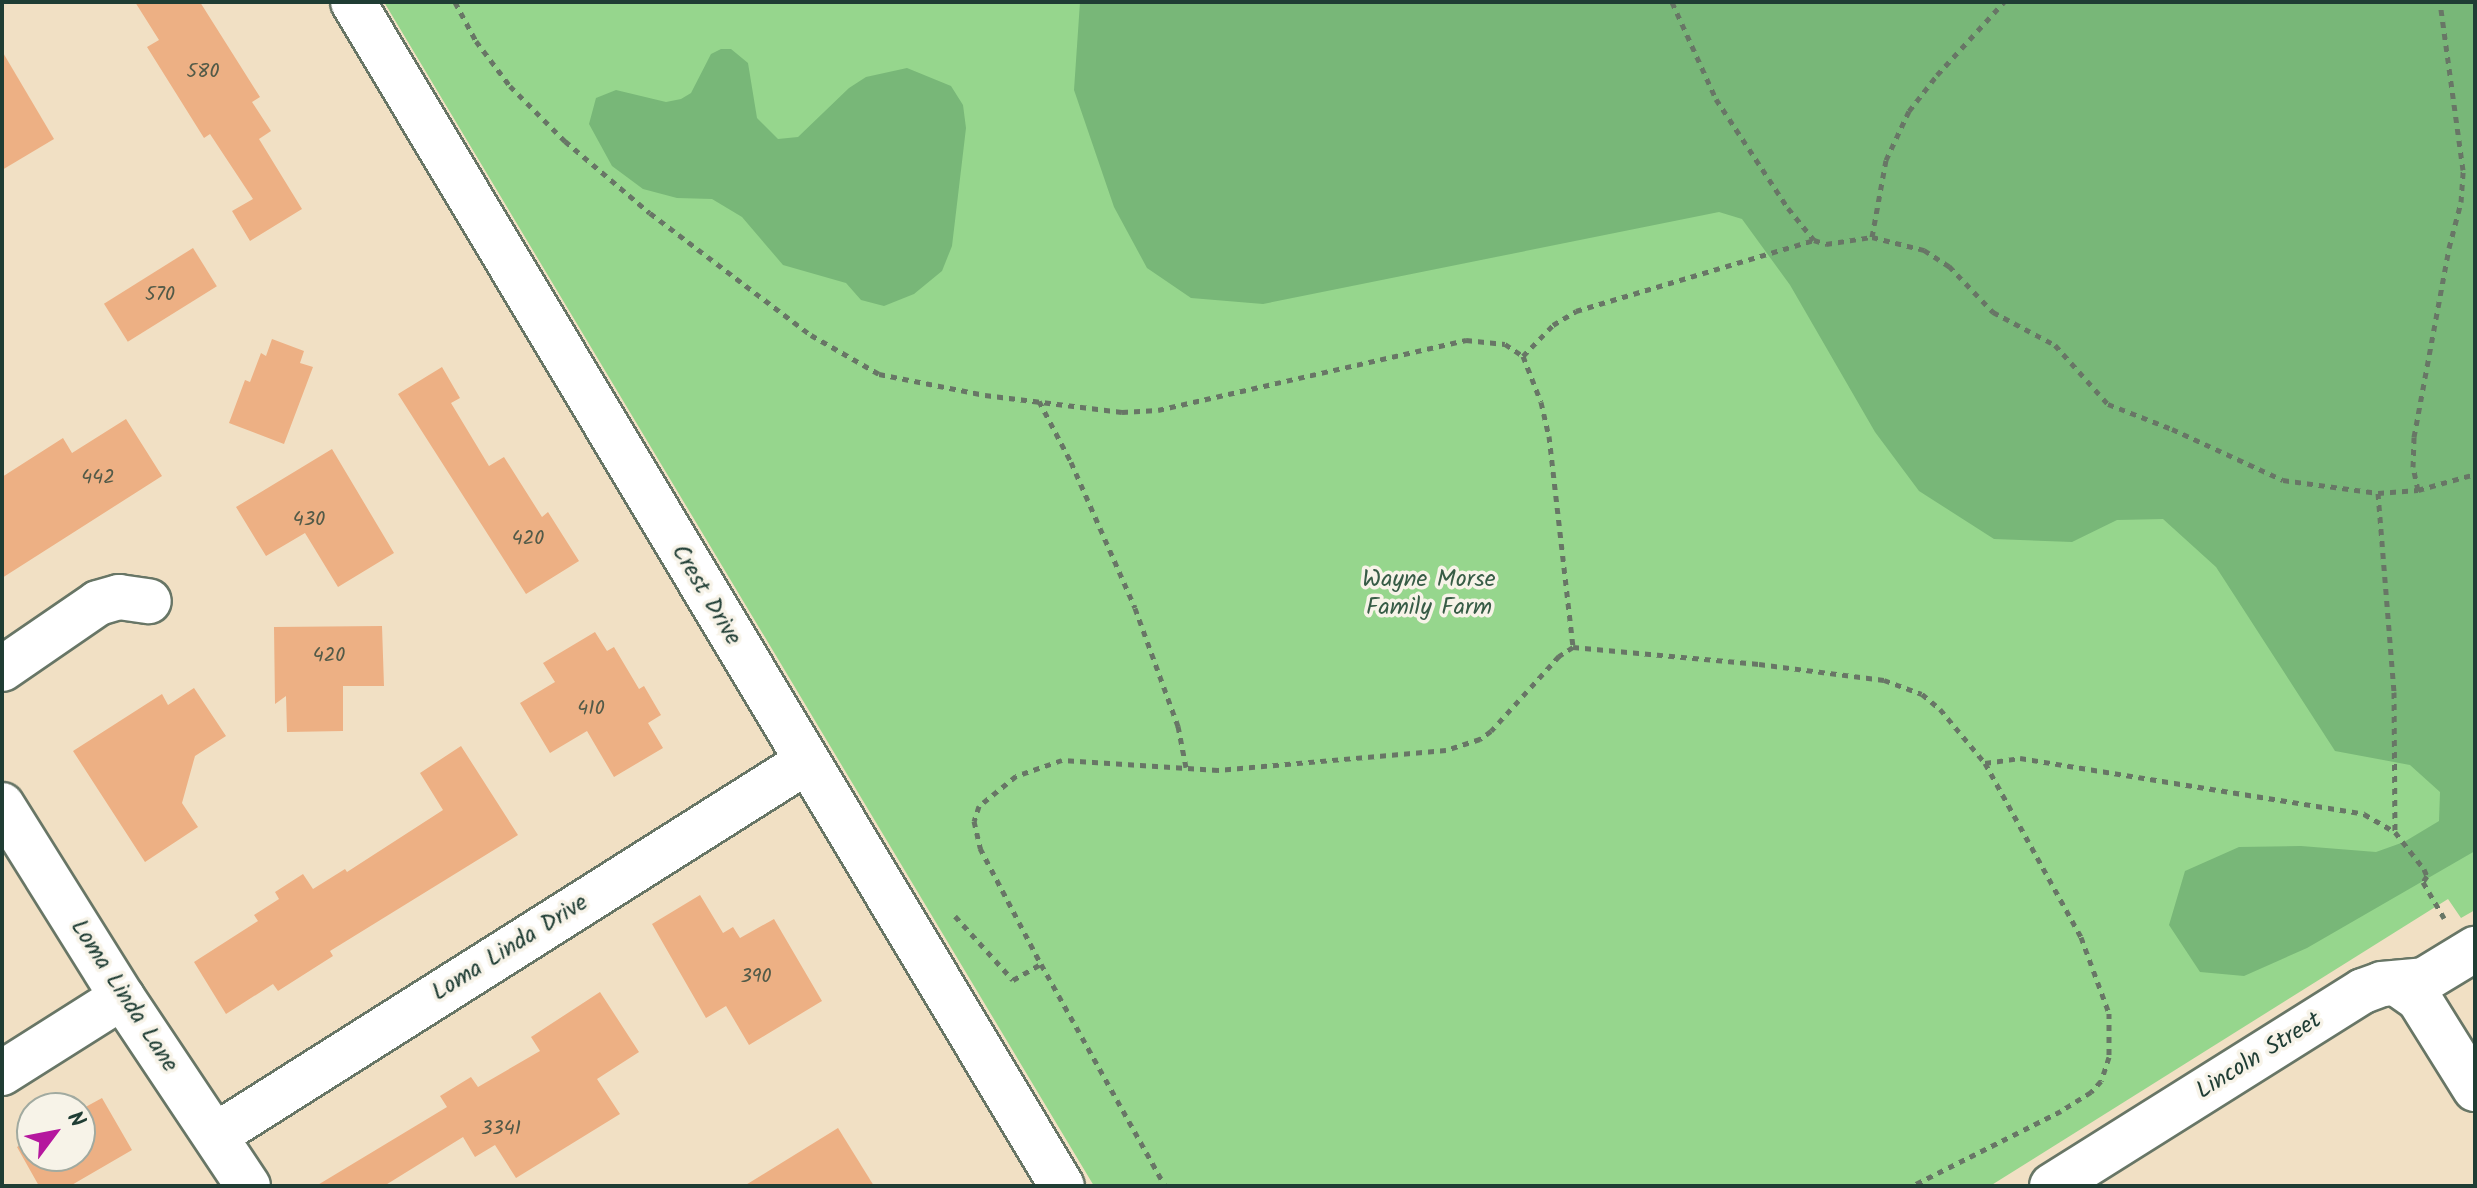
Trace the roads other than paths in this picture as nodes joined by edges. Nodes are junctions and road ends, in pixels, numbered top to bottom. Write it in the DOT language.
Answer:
graph roads {
  1 [pos="353,2"];
  2 [pos="149,601"];
  3 [pos="2,669"];
  4 [pos="806,762"];
  5 [pos="2,805"];
  6 [pos="2472,951"];
  7 [pos="2399,985"];
  8 [pos="122,997"];
  9 [pos="2,1073"];
  10 [pos="2475,1089"];
  11 [pos="216,1135"];
  12 [pos="248,1186"];
  13 [pos="1062,1186"];
  14 [pos="2052,1186"];
  1 -- 4 [label="street, Crest Drive"];
  2 -- 3 [label="street"];
  4 -- 11 [label="street, Loma Linda Drive"];
  4 -- 13 [label="street, Crest Drive"];
  5 -- 8 [label="street, Loma Linda Lane"];
  6 -- 7 [label="street, Lincoln Street"];
  7 -- 10 [label="street"];
  7 -- 14 [label="street, Lincoln Street"];
  8 -- 9 [label="street"];
  8 -- 11 [label="street, Loma Linda Lane"];
  11 -- 12 [label="street, Loma Linda Lane"];
}
